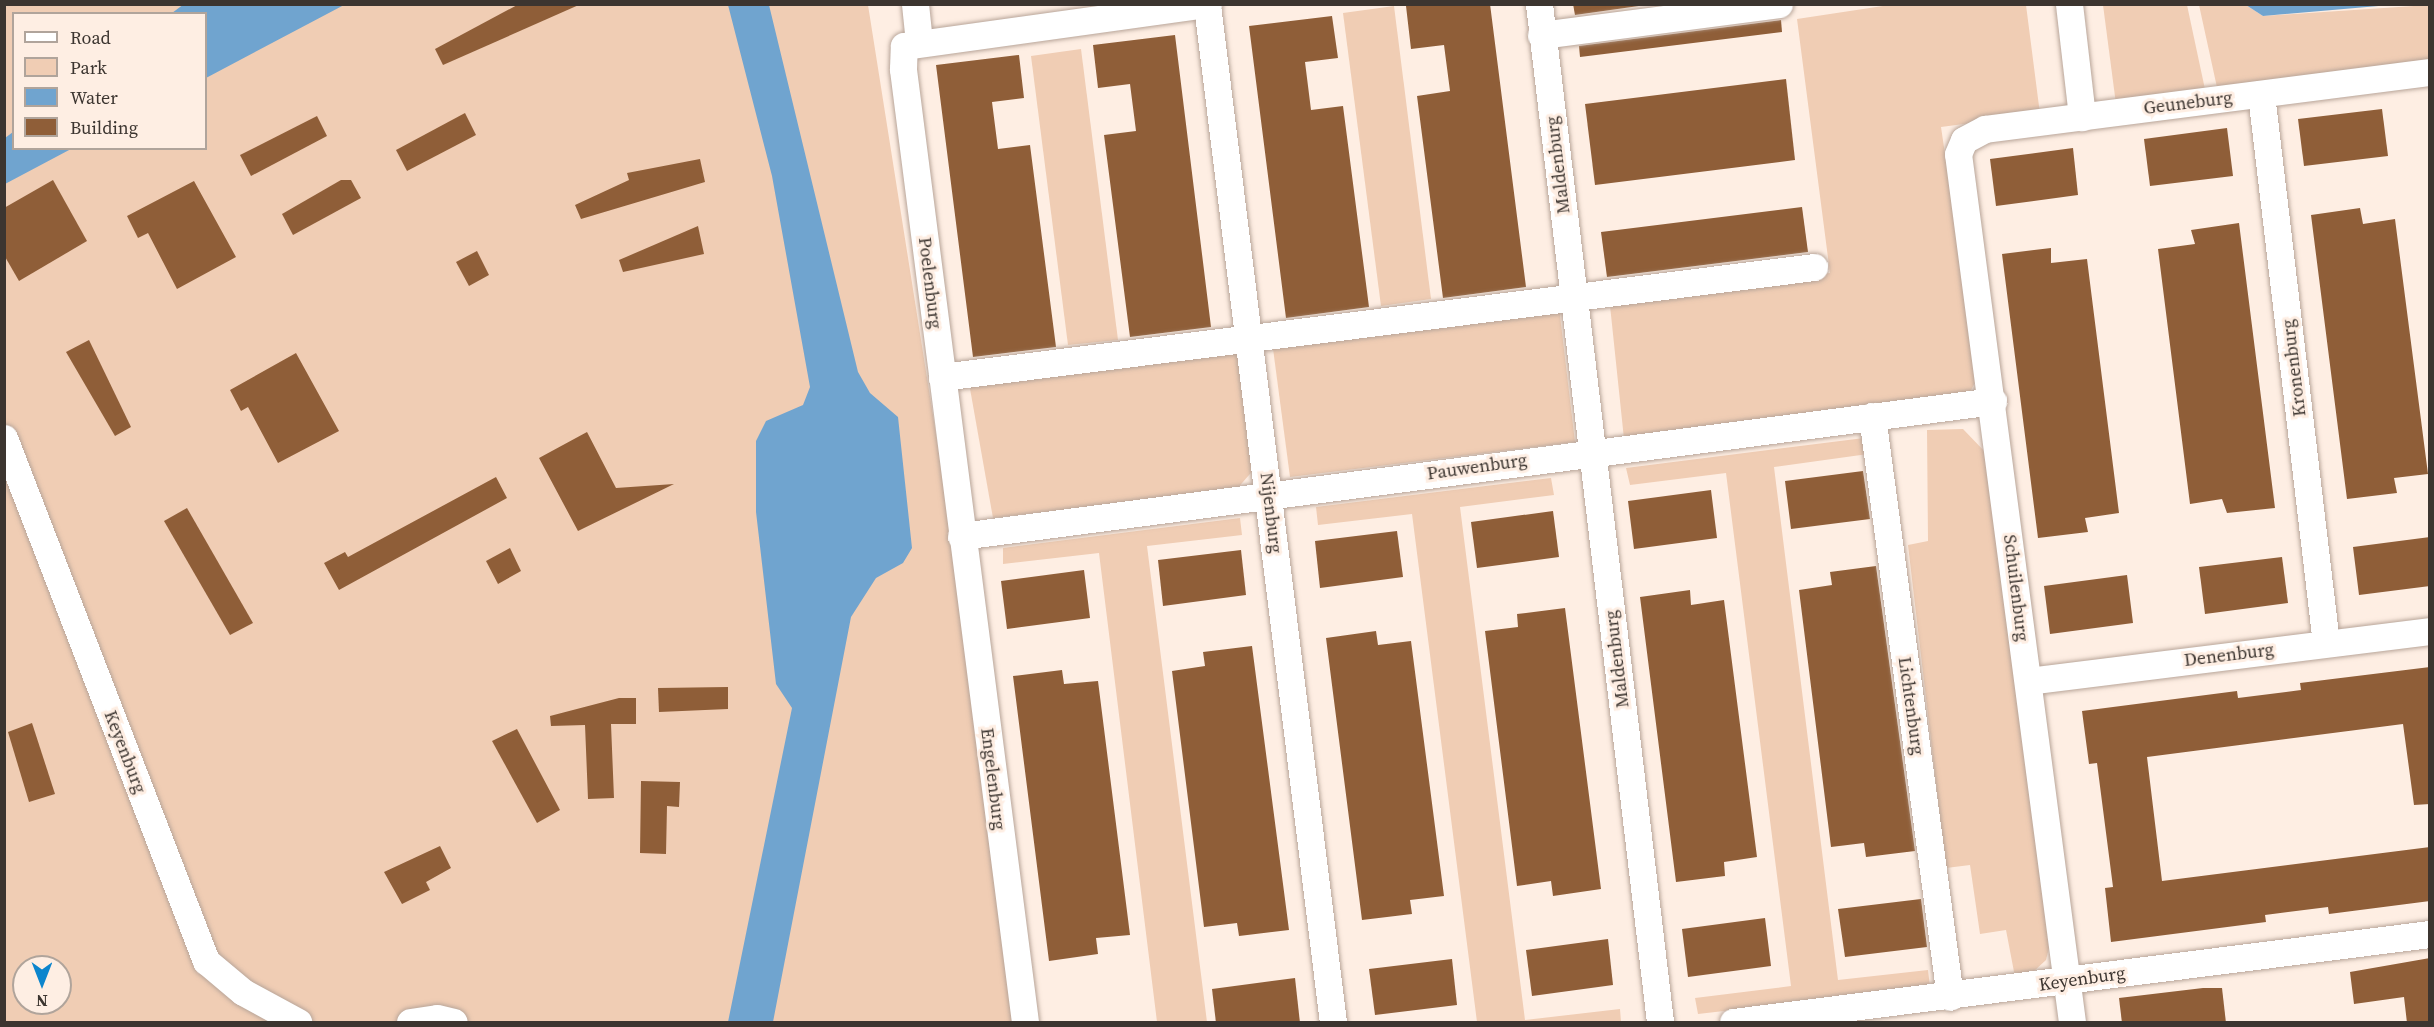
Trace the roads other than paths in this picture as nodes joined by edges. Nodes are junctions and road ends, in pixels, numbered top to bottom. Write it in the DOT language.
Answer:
graph roads {
  1 [pos="915,4"];
  2 [pos="1539,4"];
  3 [pos="1779,4"];
  4 [pos="2069,4"];
  5 [pos="1207,5"];
  6 [pos="1047,15"];
  7 [pos="1541,35"];
  8 [pos="912,43"];
  9 [pos="2430,72"];
  10 [pos="2261,94"];
  11 [pos="2082,117"];
  12 [pos="1958,154"];
  13 [pos="1814,267"];
  14 [pos="1573,296"];
  15 [pos="1248,336"];
  16 [pos="942,377"];
  17 [pos="1993,401"];
  18 [pos="1872,416"];
  19 [pos="4,438"];
  20 [pos="1592,452"];
  21 [pos="1268,495"];
  22 [pos="961,536"];
  23 [pos="2430,631"];
  24 [pos="2326,643"];
  25 [pos="2028,681"];
  26 [pos="2430,934"];
  27 [pos="2068,980"];
  28 [pos="1950,997"];
  29 [pos="1799,1018"];
  30 [pos="298,1023"];
  31 [pos="410,1023"];
  32 [pos="454,1023"];
  33 [pos="1024,1023"];
  34 [pos="1333,1023"];
  35 [pos="1660,1023"];
  36 [pos="1733,1023"];
  37 [pos="2072,1023"];
  1 -- 8 [label="street, Poelenburg"];
  2 -- 7 [label="street, Maldenburg"];
  3 -- 7 [label="street"];
  4 -- 11 [label="street"];
  5 -- 6 [label="street"];
  5 -- 15 [label="street, Nijenburg"];
  6 -- 8 [label="street"];
  7 -- 14 [label="street, Maldenburg"];
  8 -- 16 [label="street, Poelenburg"];
  9 -- 10 [label="street, Geuneburg"];
  10 -- 11 [label="street, Geuneburg"];
  10 -- 24 [label="street, Kronenburg"];
  11 -- 12 [label="street, Geuneburg"];
  12 -- 17 [label="street, Schuilenburg"];
  13 -- 14 [label="street"];
  14 -- 15 [label="street"];
  14 -- 20 [label="street, Maldenburg"];
  15 -- 16 [label="street"];
  15 -- 21 [label="street, Nijenburg"];
  16 -- 22 [label="street, Poelenburg"];
  17 -- 18 [label="street, Pauwenburg"];
  17 -- 25 [label="street, Schuilenburg"];
  18 -- 20 [label="street, Pauwenburg"];
  18 -- 28 [label="street, Lichtenburg"];
  19 -- 30 [label="street, Keyenburg"];
  20 -- 21 [label="street, Pauwenburg"];
  20 -- 35 [label="street, Maldenburg"];
  21 -- 22 [label="street, Pauwenburg"];
  21 -- 34 [label="street, Nijenburg"];
  22 -- 33 [label="street, Engelenburg"];
  23 -- 24 [label="street, Denenburg"];
  24 -- 25 [label="street, Denenburg"];
  25 -- 27 [label="street, Schuilenburg"];
  26 -- 27 [label="street, Keyenburg"];
  27 -- 28 [label="street, Keyenburg"];
  27 -- 37 [label="street, Schuilenburg"];
  28 -- 29 [label="street, Keyenburg"];
  29 -- 36 [label="street, Keyenburg"];
  31 -- 32 [label="street"];
}
